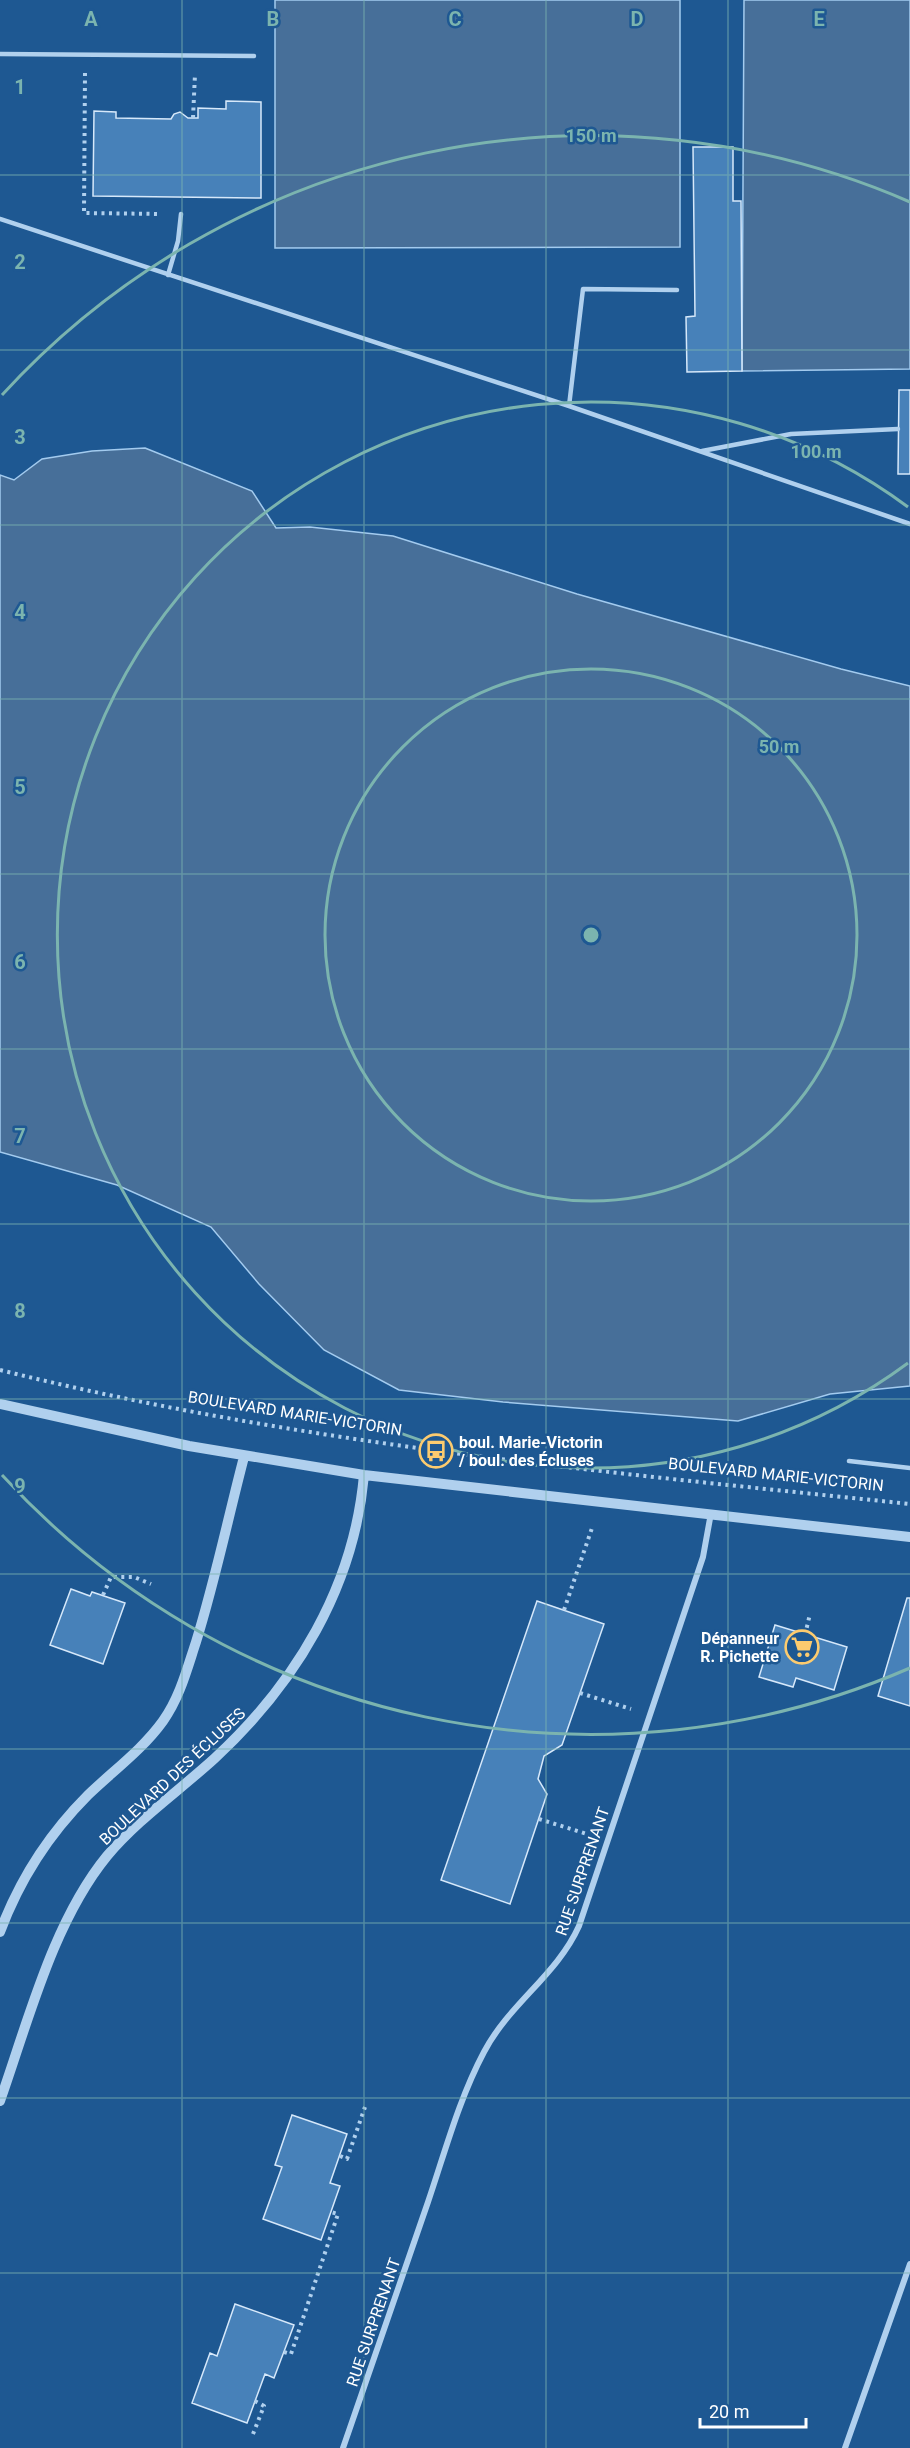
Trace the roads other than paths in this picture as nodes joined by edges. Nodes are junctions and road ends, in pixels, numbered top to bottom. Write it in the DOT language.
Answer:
graph roads {
  1 [pos="0,54"];
  2 [pos="254,56"];
  3 [pos="181,214"];
  4 [pos="0,219"];
  5 [pos="168,275"];
  6 [pos="677,290"];
  7 [pos="569,406"];
  8 [pos="898,429"];
  9 [pos="700,451"];
  10 [pos="910,524"];
  11 [pos="0,1404"];
  12 [pos="244,1456"];
  13 [pos="849,1461"];
  14 [pos="910,1468"];
  15 [pos="364,1476"];
  16 [pos="711,1513"];
  17 [pos="910,1537"];
  18 [pos="0,1932"];
  19 [pos="0,2101"];
  20 [pos="910,2264"];
  21 [pos="344,2448"];
  22 [pos="845,2448"];
  1 -- 2 [label="lane"];
  3 -- 5 [label="lane"];
  4 -- 5 [label="lane"];
  5 -- 7 [label="lane"];
  6 -- 7 [label="lane"];
  7 -- 9 [label="lane"];
  8 -- 9 [label="lane"];
  9 -- 10 [label="lane"];
  11 -- 12 [label="street"];
  12 -- 15 [label="street"];
  12 -- 18 [label="street"];
  13 -- 14 [label="lane"];
  15 -- 16 [label="street"];
  15 -- 19 [label="street, BOULEVARD DES ÉCLUSES"];
  16 -- 17 [label="street"];
  16 -- 21 [label="street, RUE SURPRENANT"];
  20 -- 22 [label="street"];
}
